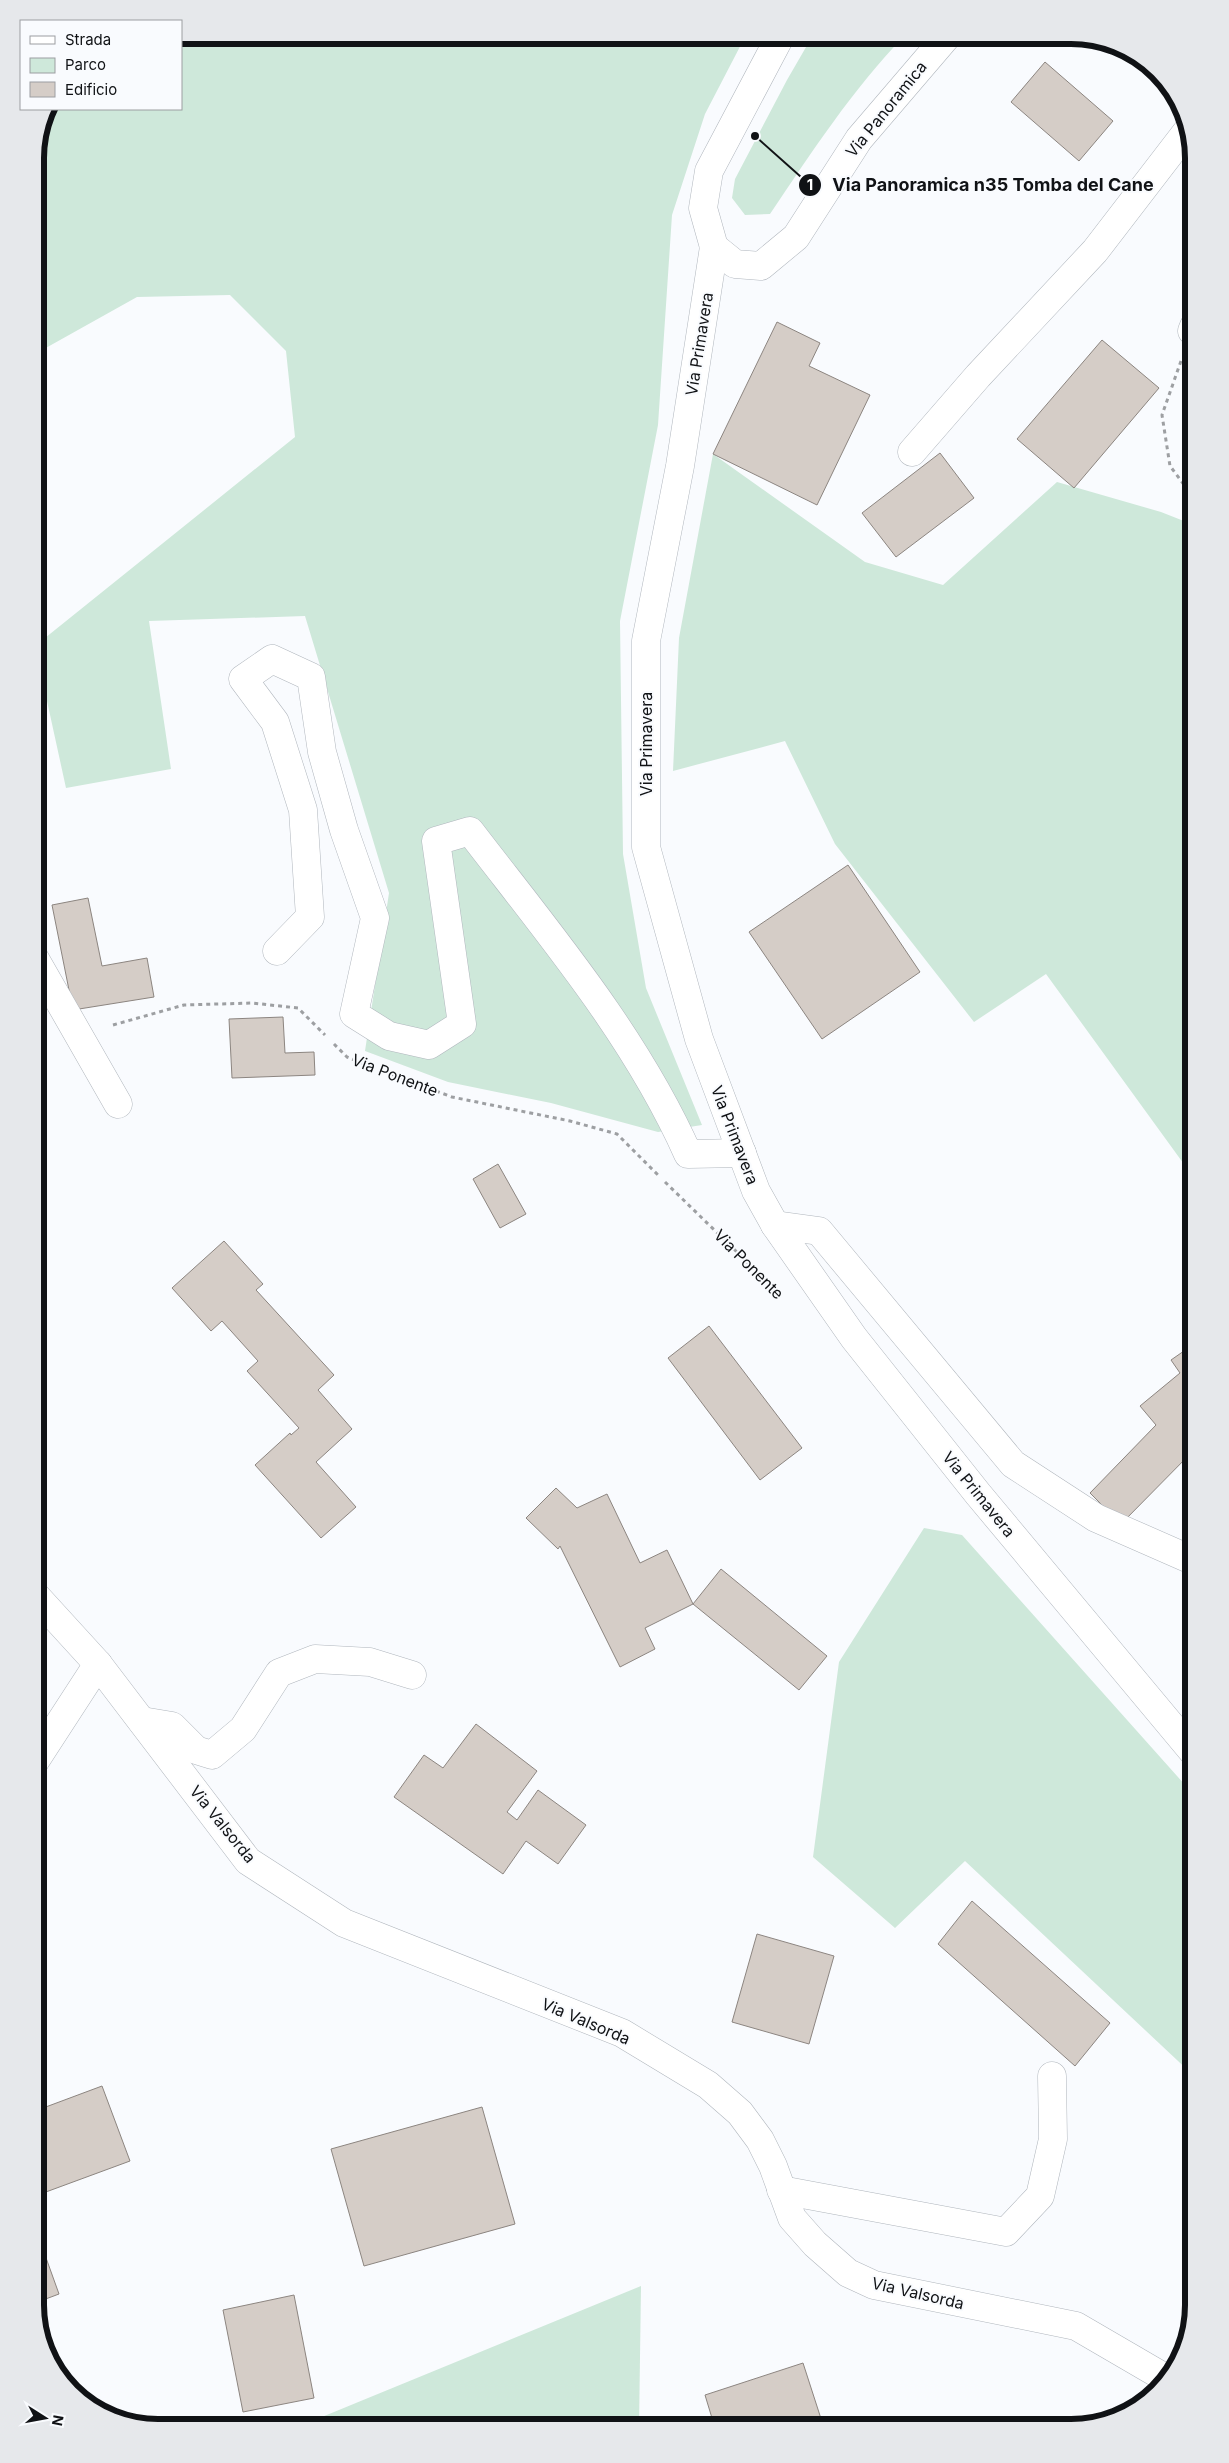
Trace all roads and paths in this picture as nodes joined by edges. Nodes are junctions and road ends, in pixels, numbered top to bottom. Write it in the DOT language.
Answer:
graph roads {
  1 [pos="776,44"];
  2 [pos="940,44"];
  3 [pos="1183,136"];
  4 [pos="714,246"];
  5 [pos="1185,350"];
  6 [pos="912,452"];
  7 [pos="1185,486"];
  8 [pos="277,951"];
  9 [pos="44,974"];
  10 [pos="80,1034"];
  11 [pos="326,1036"];
  12 [pos="333,1043"];
  13 [pos="373,1067"];
  14 [pos="382,1070"];
  15 [pos="118,1104"];
  16 [pos="742,1153"];
  17 [pos="653,1169"];
  18 [pos="679,1195"];
  19 [pos="775,1225"];
  20 [pos="779,1294"];
  21 [pos="1185,1557"];
  22 [pos="44,1605"];
  23 [pos="98,1664"];
  24 [pos="412,1675"];
  25 [pos="142,1721"];
  26 [pos="1185,1742"];
  27 [pos="44,1747"];
  28 [pos="1052,2076"];
  29 [pos="782,2190"];
  30 [pos="1161,2375"];
  1 -- 4 [label="street"];
  2 -- 4 [label="street, Via Panoramica"];
  3 -- 6 [label="street"];
  4 -- 16 [label="street, Via Primavera"];
  5 -- 7 [label="path"];
  8 -- 16 [label="street"];
  9 -- 10 [label="street"];
  10 -- 11 [label="path"];
  10 -- 15 [label="street"];
  12 -- 13 [label="path, Via Ponente"];
  14 -- 17 [label="path, Via Ponente"];
  16 -- 19 [label="street, Via Primavera"];
  18 -- 20 [label="path, Via Ponente"];
  19 -- 21 [label="street"];
  19 -- 26 [label="street, Via Primavera"];
  22 -- 23 [label="street, Via Valsorda"];
  23 -- 25 [label="street, Via Valsorda"];
  23 -- 27 [label="street"];
  24 -- 25 [label="street"];
  25 -- 29 [label="street, Via Valsorda"];
  28 -- 29 [label="street"];
  29 -- 30 [label="street, Via Valsorda"];
}
